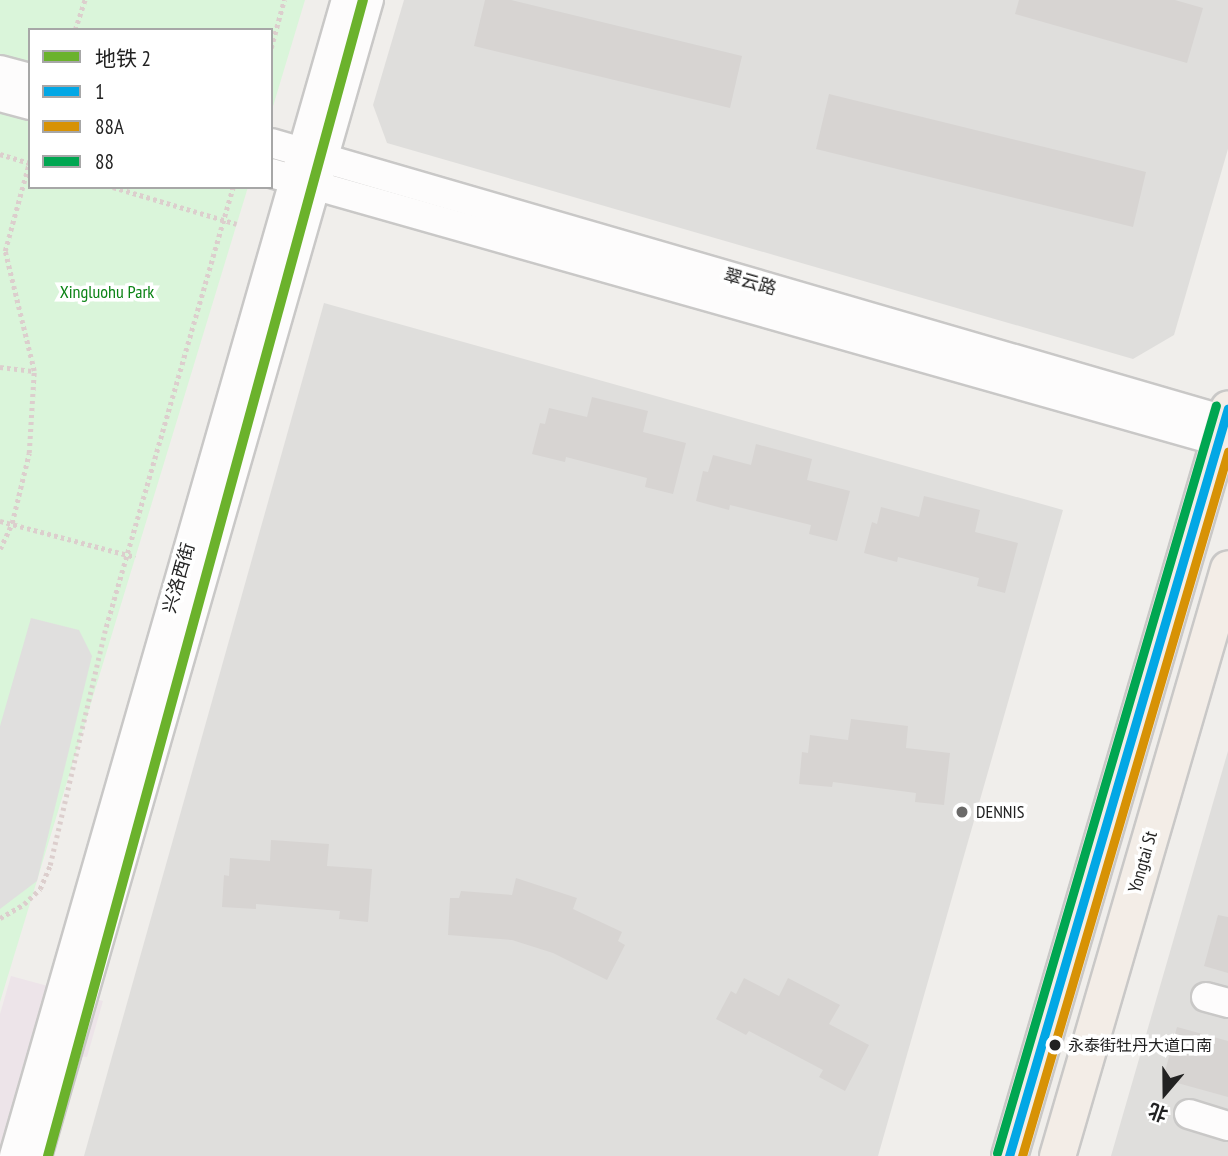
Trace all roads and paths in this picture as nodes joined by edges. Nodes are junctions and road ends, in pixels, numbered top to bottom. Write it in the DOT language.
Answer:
graph roads {
  1 [pos="85,0"];
  2 [pos="284,0"];
  3 [pos="346,0"];
  4 [pos="369,0"];
  5 [pos="76,28"];
  6 [pos="273,41"];
  7 [pos="0,70"];
  8 [pos="28,77"];
  9 [pos="0,97"];
  10 [pos="28,104"];
  11 [pos="273,144"];
  12 [pos="0,154"];
  13 [pos="312,155"];
  14 [pos="28,162"];
  15 [pos="28,170"];
  16 [pos="293,179"];
  17 [pos="120,189"];
  18 [pos="232,189"];
  19 [pos="237,223"];
  20 [pos="0,368"];
  21 [pos="34,371"];
  22 [pos="1225,427"];
  23 [pos="0,521"];
  24 [pos="12,523"];
  25 [pos="0,549"];
  26 [pos="135,557"];
  27 [pos="1228,568"];
  28 [pos="0,918"];
  29 [pos="1189,1114"];
  30 [pos="1228,1126"];
  31 [pos="14,1156"];
  32 [pos="37,1156"];
  33 [pos="1009,1156"];
  34 [pos="1057,1156"];
  1 -- 5 [label="path"];
  2 -- 6 [label="path"];
  3 -- 13 [label="street, 兴洛西街"];
  4 -- 13 [label="street, 兴洛西街"];
  7 -- 8 [label="street"];
  9 -- 10 [label="street"];
  11 -- 13 [label="street, 翠云路"];
  12 -- 14 [label="path"];
  13 -- 16 [label="street, 兴洛西街"];
  13 -- 22 [label="street, 翠云路"];
  15 -- 21 [label="path"];
  16 -- 22 [label="street, 翠云路"];
  16 -- 31 [label="street, 兴洛西街"];
  16 -- 32 [label="street, 兴洛西街"];
  17 -- 19 [label="path"];
  18 -- 28 [label="path, bridge"];
  20 -- 21 [label="path"];
  21 -- 24 [label="path"];
  22 -- 33 [label="main road"];
  23 -- 24 [label="path"];
  24 -- 25 [label="path"];
  24 -- 26 [label="path"];
  27 -- 34 [label="main road, Yongtai St"];
  29 -- 30 [label="street"];
}
